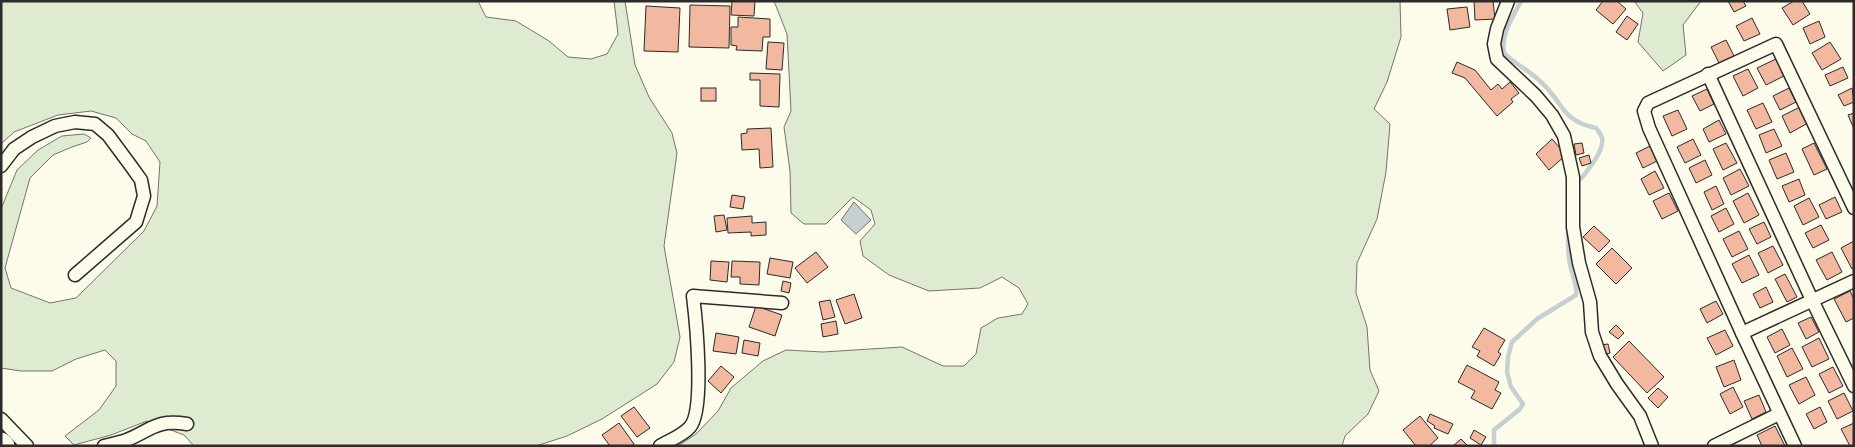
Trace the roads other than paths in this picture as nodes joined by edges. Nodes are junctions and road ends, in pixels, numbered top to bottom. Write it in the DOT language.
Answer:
graph roads {
  1 [pos="1508,1"];
  2 [pos="1708,74"];
  3 [pos="1,166"];
  4 [pos="1854,208"];
  5 [pos="75,275"];
  6 [pos="1854,281"];
  7 [pos="1812,300"];
  8 [pos="782,303"];
  9 [pos="1742,333"];
  10 [pos="1854,386"];
  11 [pos="1779,414"];
  12 [pos="1,419"];
  13 [pos="187,424"];
  14 [pos="1,443"];
  15 [pos="4,446"];
  16 [pos="27,446"];
  17 [pos="104,446"];
  18 [pos="660,446"];
  19 [pos="1652,446"];
  20 [pos="1714,446"];
  21 [pos="1795,446"];
  1 -- 19 [label="street"];
  2 -- 4 [label="street"];
  2 -- 7 [label="street"];
  2 -- 9 [label="street"];
  3 -- 5 [label="street"];
  6 -- 7 [label="street"];
  7 -- 9 [label="street"];
  7 -- 10 [label="street"];
  8 -- 18 [label="street"];
  9 -- 11 [label="street"];
  11 -- 20 [label="street"];
  11 -- 21 [label="street"];
  12 -- 16 [label="street"];
  13 -- 17 [label="street"];
  14 -- 15 [label="highway"];
}
